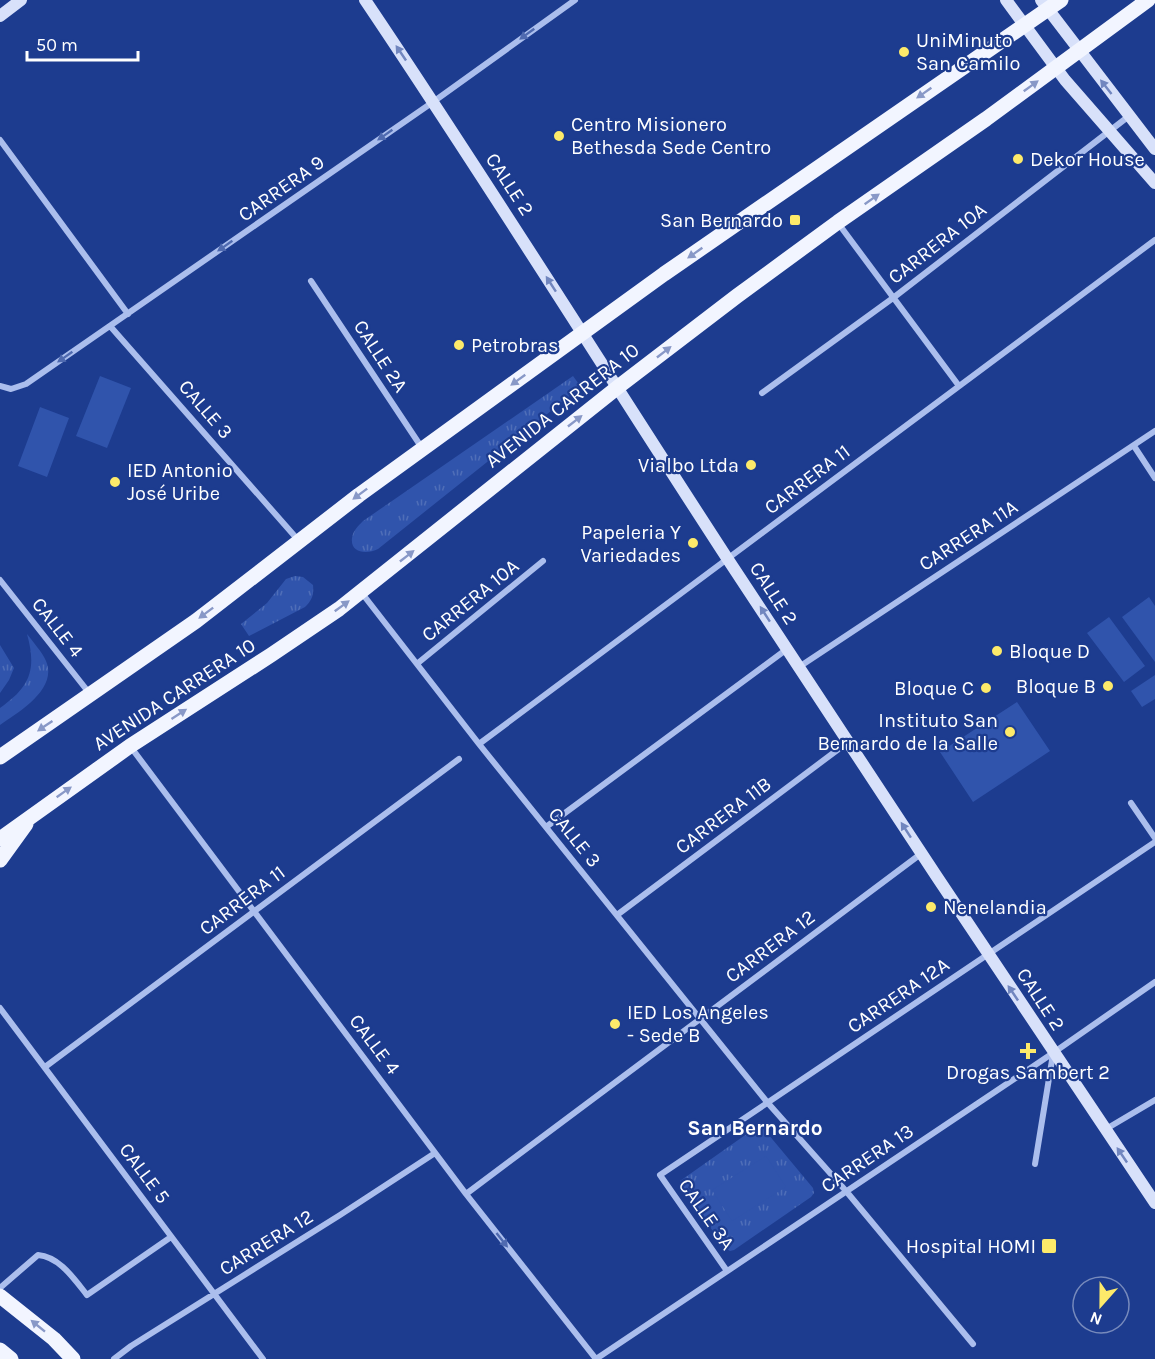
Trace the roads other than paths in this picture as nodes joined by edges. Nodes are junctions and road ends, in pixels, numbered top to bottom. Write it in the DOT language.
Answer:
graph roads {
  1 [pos="21,0"];
  2 [pos="365,0"];
  3 [pos="575,0"];
  4 [pos="1006,0"];
  5 [pos="1060,0"];
  6 [pos="1148,0"];
  7 [pos="1044,4"];
  8 [pos="0,16"];
  9 [pos="1024,25"];
  10 [pos="1079,50"];
  11 [pos="1055,68"];
  12 [pos="434,102"];
  13 [pos="1129,116"];
  14 [pos="1110,131"];
  15 [pos="0,140"];
  16 [pos="1155,149"];
  17 [pos="1155,183"];
  18 [pos="838,222"];
  19 [pos="1155,240"];
  20 [pos="311,281"];
  21 [pos="893,298"];
  22 [pos="128,314"];
  23 [pos="110,326"];
  24 [pos="583,333"];
  25 [pos="0,386"];
  26 [pos="959,386"];
  27 [pos="618,387"];
  28 [pos="762,393"];
  29 [pos="1155,431"];
  30 [pos="1134,446"];
  31 [pos="423,449"];
  32 [pos="1155,478"];
  33 [pos="299,541"];
  34 [pos="728,558"];
  35 [pos="543,561"];
  36 [pos="0,580"];
  37 [pos="361,592"];
  38 [pos="787,649"];
  39 [pos="418,663"];
  40 [pos="799,667"];
  41 [pos="90,695"];
  42 [pos="848,742"];
  43 [pos="479,744"];
  44 [pos="130,746"];
  45 [pos="0,757"];
  46 [pos="459,759"];
  47 [pos="1131,803"];
  48 [pos="31,815"];
  49 [pos="546,827"];
  50 [pos="0,839"];
  51 [pos="1155,840"];
  52 [pos="922,853"];
  53 [pos="0,860"];
  54 [pos="254,911"];
  55 [pos="616,915"];
  56 [pos="988,955"];
  57 [pos="1155,982"];
  58 [pos="0,1008"];
  59 [pos="700,1019"];
  60 [pos="1053,1053"];
  61 [pos="45,1067"];
  62 [pos="1155,1101"];
  63 [pos="767,1102"];
  64 [pos="1105,1129"];
  65 [pos="435,1153"];
  66 [pos="1035,1164"];
  67 [pos="660,1176"];
  68 [pos="846,1191"];
  69 [pos="466,1194"];
  70 [pos="1155,1203"];
  71 [pos="171,1237"];
  72 [pos="727,1271"];
  73 [pos="0,1292"];
  74 [pos="214,1294"];
  75 [pos="973,1344"];
  76 [pos="0,1350"];
  77 [pos="11,1359"];
  78 [pos="73,1359"];
  79 [pos="114,1359"];
  80 [pos="263,1359"];
  81 [pos="596,1359"];
  1 -- 8 [label="street"];
  12 -- 2 [label="street, CALLE 2, one-way"];
  3 -- 12 [label="street, CARRERA 9, one-way"];
  4 -- 9 [label="street"];
  5 -- 7 [label="main road"];
  6 -- 10 [label="main road, AVENIDA CARRERA 10"];
  7 -- 9 [label="main road"];
  7 -- 10 [label="street"];
  9 -- 11 [label="street"];
  9 -- 24 [label="main road, one-way"];
  10 -- 11 [label="main road, AVENIDA CARRERA 10"];
  13 -- 10 [label="street, one-way"];
  11 -- 14 [label="street"];
  18 -- 11 [label="main road, AVENIDA CARRERA 10, one-way"];
  12 -- 22 [label="street, CARRERA 9, one-way"];
  24 -- 12 [label="street, CALLE 2, one-way"];
  13 -- 14 [label="street, CARRERA 10A"];
  13 -- 16 [label="street"];
  14 -- 17 [label="street"];
  14 -- 21 [label="street, CARRERA 10A"];
  15 -- 22 [label="street"];
  18 -- 21 [label="street"];
  27 -- 18 [label="main road, AVENIDA CARRERA 10, one-way"];
  19 -- 26 [label="street, CARRERA 11"];
  20 -- 31 [label="street, CALLE 2A"];
  21 -- 26 [label="street"];
  21 -- 28 [label="street, CARRERA 10A"];
  22 -- 23 [label="street, CARRERA 9"];
  23 -- 25 [label="street, CARRERA 9, one-way"];
  23 -- 33 [label="street, CALLE 3"];
  24 -- 27 [label="street, CALLE 2"];
  24 -- 31 [label="main road, one-way"];
  26 -- 34 [label="street, CARRERA 11"];
  27 -- 34 [label="street, CALLE 2"];
  37 -- 27 [label="main road, AVENIDA CARRERA 10, one-way"];
  29 -- 30 [label="street, CARRERA 11A"];
  30 -- 32 [label="street"];
  30 -- 40 [label="street, CARRERA 11A"];
  31 -- 33 [label="main road, one-way"];
  33 -- 41 [label="main road, one-way"];
  38 -- 34 [label="street, CALLE 2, one-way"];
  34 -- 43 [label="street, CARRERA 11"];
  35 -- 39 [label="street, CARRERA 10A"];
  36 -- 41 [label="street, CALLE 4"];
  37 -- 39 [label="street, CALLE 3"];
  44 -- 37 [label="main road, AVENIDA CARRERA 10, one-way"];
  38 -- 40 [label="street, CALLE 2"];
  38 -- 49 [label="street"];
  39 -- 43 [label="street, CALLE 3"];
  40 -- 42 [label="street, CALLE 2"];
  41 -- 45 [label="main road, one-way"];
  52 -- 42 [label="street, CALLE 2, one-way"];
  42 -- 55 [label="street, CARRERA 11B"];
  43 -- 49 [label="street, CALLE 3"];
  48 -- 44 [label="main road, AVENIDA CARRERA 10, one-way"];
  44 -- 54 [label="street, CALLE 4"];
  46 -- 54 [label="street, CARRERA 11"];
  47 -- 51 [label="street"];
  48 -- 50 [label="main road, AVENIDA CARRERA 10"];
  48 -- 53 [label="main road"];
  49 -- 55 [label="street, CALLE 3"];
  51 -- 56 [label="street, CARRERA 12A"];
  52 -- 56 [label="street, CALLE 2"];
  52 -- 59 [label="street, CARRERA 12"];
  54 -- 61 [label="street, CARRERA 11"];
  54 -- 65 [label="street, CALLE 4"];
  55 -- 59 [label="street, CALLE 3"];
  60 -- 56 [label="street, CALLE 2, one-way"];
  56 -- 63 [label="street, CARRERA 12A"];
  57 -- 60 [label="street, CARRERA 13"];
  58 -- 61 [label="street, CALLE 5"];
  59 -- 63 [label="street, CALLE 3"];
  59 -- 69 [label="street, CARRERA 12"];
  60 -- 64 [label="street, CALLE 2"];
  60 -- 66 [label="street"];
  60 -- 68 [label="street, CARRERA 13"];
  61 -- 71 [label="street, CALLE 5"];
  62 -- 64 [label="street"];
  63 -- 67 [label="street, CARRERA 12A"];
  63 -- 68 [label="street, CALLE 3"];
  70 -- 64 [label="street, CALLE 2, one-way"];
  65 -- 69 [label="street, CALLE 4"];
  65 -- 74 [label="street, CARRERA 12"];
  67 -- 72 [label="street, CALLE 3A"];
  68 -- 72 [label="street, CARRERA 13"];
  68 -- 75 [label="street, CALLE 3"];
  69 -- 81 [label="street, CALLE 4, one-way"];
  71 -- 73 [label="street"];
  71 -- 74 [label="street, CALLE 5"];
  72 -- 81 [label="street, CARRERA 13"];
  78 -- 73 [label="main road, one-way"];
  74 -- 79 [label="street, CARRERA 12"];
  74 -- 80 [label="street, CALLE 5"];
  76 -- 77 [label="main road"];
}
